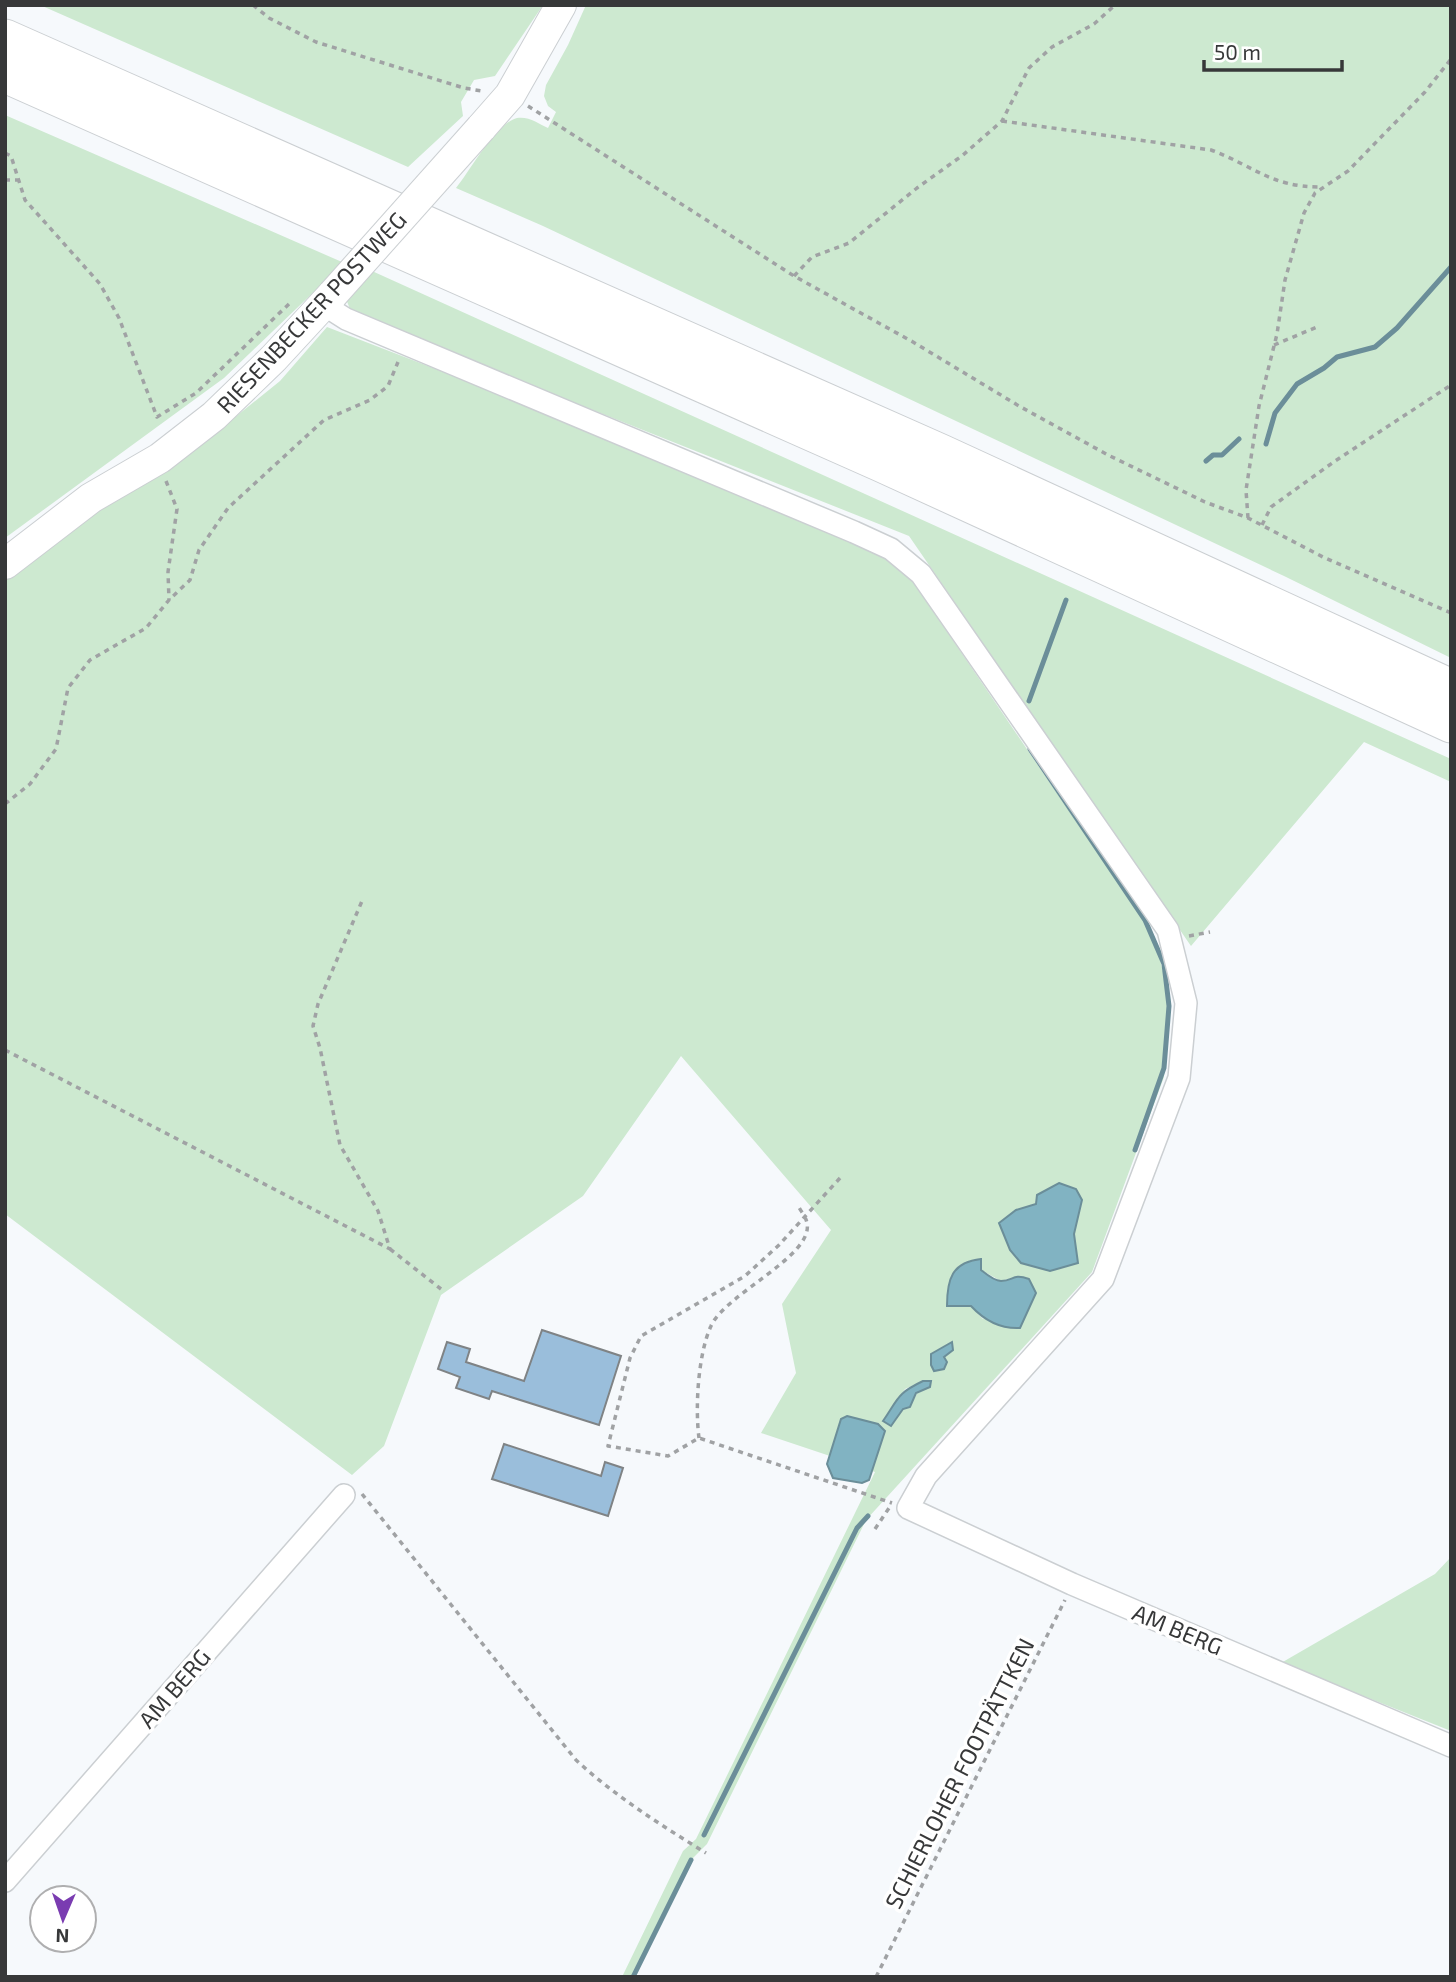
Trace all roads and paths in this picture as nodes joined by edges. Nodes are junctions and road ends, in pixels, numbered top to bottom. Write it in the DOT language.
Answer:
graph roads {
  1 [pos="253,5"];
  2 [pos="561,5"];
  3 [pos="1115,5"];
  4 [pos="5,38"];
  5 [pos="1451,59"];
  6 [pos="5,74"];
  7 [pos="510,95"];
  8 [pos="1002,121"];
  9 [pos="5,153"];
  10 [pos="5,180"];
  11 [pos="19,180"];
  12 [pos="1322,187"];
  13 [pos="794,276"];
  14 [pos="328,299"];
  15 [pos="1317,327"];
  16 [pos="405,344"];
  17 [pos="1274,345"];
  18 [pos="1451,385"];
  19 [pos="158,417"];
  20 [pos="160,458"];
  21 [pos="1248,518"];
  22 [pos="1262,525"];
  23 [pos="5,564"];
  24 [pos="169,600"];
  25 [pos="1451,613"];
  26 [pos="1451,688"];
  27 [pos="1451,724"];
  28 [pos="5,804"];
  29 [pos="362,901"];
  30 [pos="5,1050"];
  31 [pos="840,1178"];
  32 [pos="797,1204"];
  33 [pos="804,1217"];
  34 [pos="390,1249"];
  35 [pos="441,1289"];
  36 [pos="699,1438"];
  37 [pos="349,1490"];
  38 [pos="900,1506"];
  39 [pos="875,1529"];
  40 [pos="1072,1584"];
  41 [pos="1451,1746"];
  42 [pos="706,1853"];
  43 [pos="5,1881"];
  44 [pos="876,1977"];
  1 -- 7 [label="path"];
  2 -- 7 [label="street, RIESENBECKER POSTWEG"];
  3 -- 8 [label="path"];
  4 -- 26 [label="highway"];
  5 -- 12 [label="path"];
  6 -- 27 [label="highway"];
  7 -- 13 [label="path"];
  7 -- 14 [label="street, RIESENBECKER POSTWEG, bridge"];
  8 -- 12 [label="path"];
  8 -- 13 [label="path"];
  9 -- 11 [label="path"];
  10 -- 11 [label="path"];
  11 -- 19 [label="path"];
  12 -- 17 [label="path"];
  13 -- 21 [label="path"];
  14 -- 16 [label="street"];
  14 -- 19 [label="path"];
  14 -- 20 [label="street, RIESENBECKER POSTWEG"];
  15 -- 17 [label="path"];
  16 -- 24 [label="path"];
  16 -- 38 [label="street"];
  17 -- 21 [label="path"];
  18 -- 22 [label="path"];
  19 -- 20 [label="path"];
  20 -- 23 [label="street, RIESENBECKER POSTWEG"];
  20 -- 24 [label="path"];
  21 -- 22 [label="path"];
  22 -- 25 [label="path"];
  24 -- 28 [label="path"];
  29 -- 34 [label="path"];
  30 -- 34 [label="path"];
  31 -- 33 [label="path"];
  32 -- 33 [label="path"];
  33 -- 36 [label="path"];
  33 -- 36 [label="path"];
  34 -- 35 [label="path"];
  36 -- 38 [label="path"];
  37 -- 42 [label="path"];
  37 -- 43 [label="street, AM BERG"];
  38 -- 39 [label="path"];
  38 -- 40 [label="street, AM BERG"];
  40 -- 41 [label="street, AM BERG"];
  40 -- 44 [label="path, SCHIERLOHER FOOTPÄTTKEN"];
}
